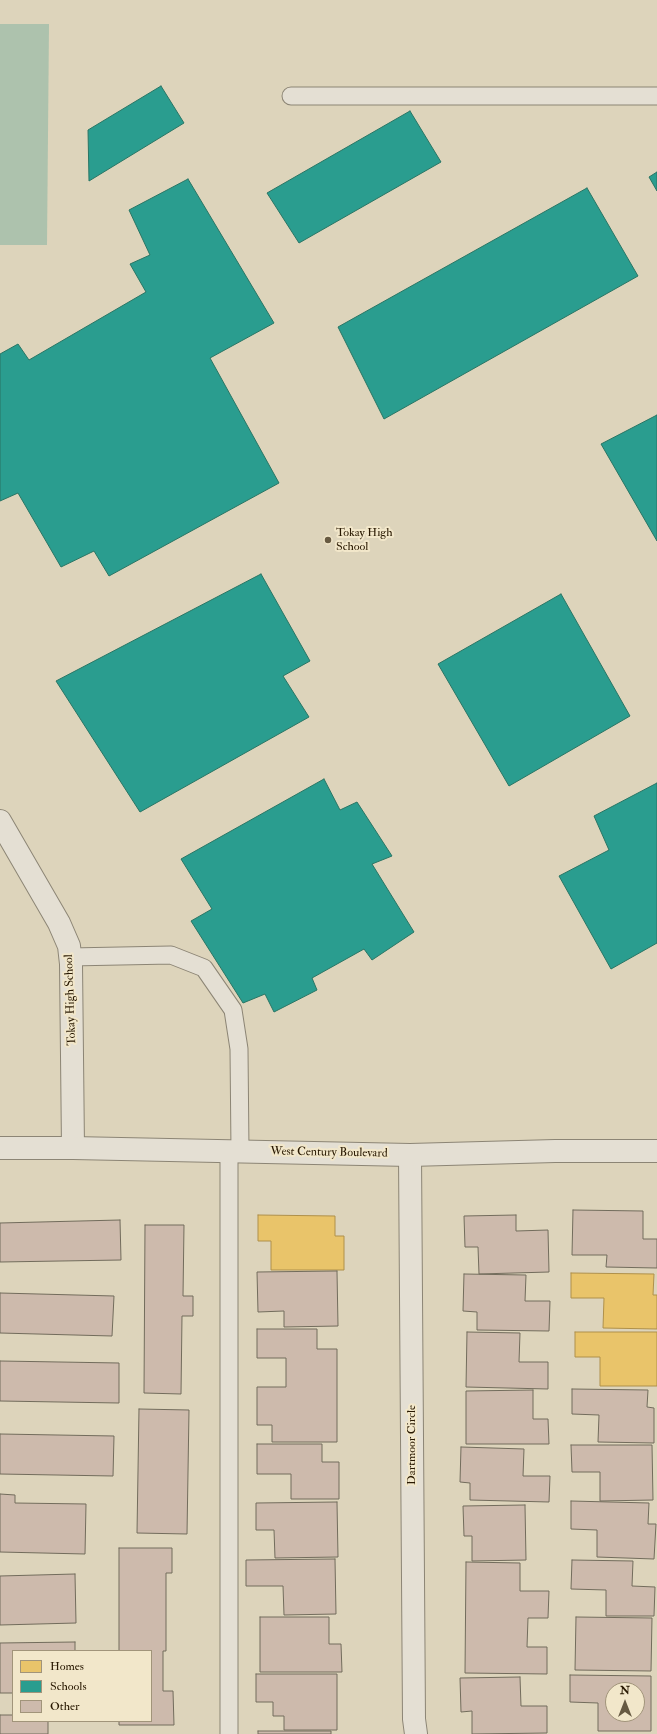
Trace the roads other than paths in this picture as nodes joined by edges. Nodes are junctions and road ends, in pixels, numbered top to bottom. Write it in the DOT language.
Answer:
graph roads {
  1 [pos="291,96"];
  2 [pos="657,96"];
  3 [pos="0,821"];
  4 [pos="70,957"];
  5 [pos="0,1148"];
  6 [pos="73,1148"];
  7 [pos="235,1151"];
  8 [pos="657,1151"];
  9 [pos="410,1155"];
  10 [pos="229,1734"];
  11 [pos="416,1734"];
  1 -- 2 [label="lane"];
  3 -- 4 [label="street, Tokay High School"];
  4 -- 6 [label="street, Tokay High School"];
  4 -- 7 [label="lane"];
  5 -- 6 [label="street, West Century Boulevard"];
  6 -- 7 [label="street, West Century Boulevard"];
  7 -- 9 [label="street, West Century Boulevard"];
  7 -- 10 [label="lane"];
  8 -- 9 [label="street, West Century Boulevard"];
  9 -- 11 [label="street, Dartmoor Circle"];
}
